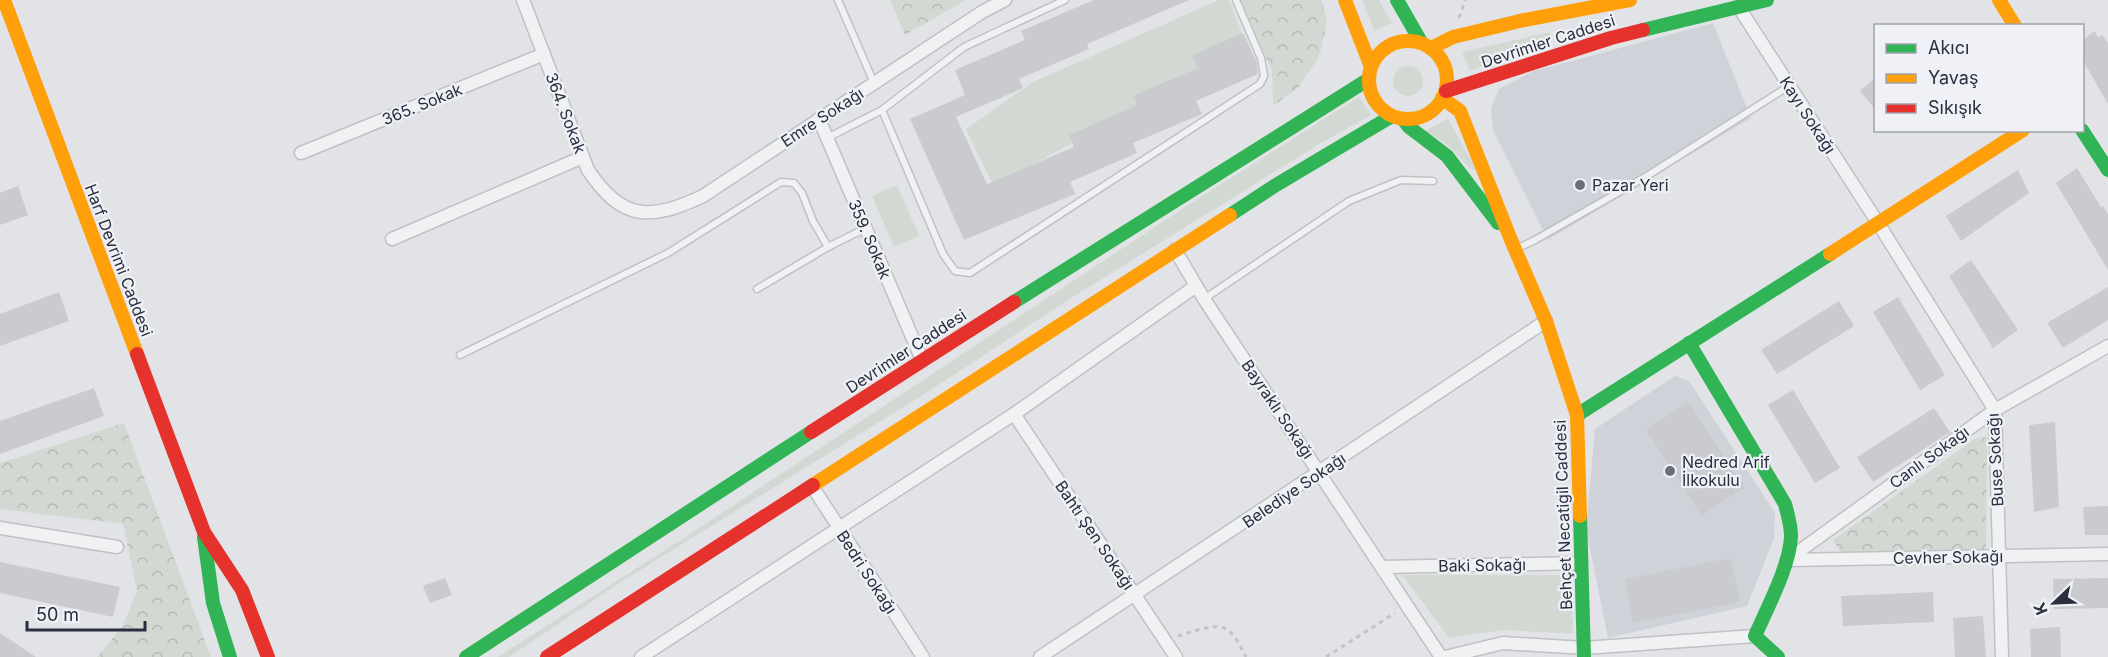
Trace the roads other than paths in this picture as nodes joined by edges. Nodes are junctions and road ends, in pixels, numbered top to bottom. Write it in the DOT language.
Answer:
graph roads {
  1 [pos="4,0"];
  2 [pos="523,0"];
  3 [pos="838,0"];
  4 [pos="1005,0"];
  5 [pos="1065,0"];
  6 [pos="1236,0"];
  7 [pos="1345,0"];
  8 [pos="1397,0"];
  9 [pos="1630,0"];
  10 [pos="1767,0"];
  11 [pos="1999,0"];
  12 [pos="1738,6"];
  13 [pos="2014,24"];
  14 [pos="1426,45"];
  15 [pos="544,54"];
  16 [pos="1370,73"];
  17 [pos="874,83"];
  18 [pos="1788,86"];
  19 [pos="1444,94"];
  20 [pos="882,110"];
  21 [pos="1397,117"];
  22 [pos="819,119"];
  23 [pos="2020,132"];
  24 [pos="2083,132"];
  25 [pos="827,138"];
  26 [pos="301,153"];
  27 [pos="583,157"];
  28 [pos="2108,170"];
  29 [pos="1433,181"];
  30 [pos="631,210"];
  31 [pos="1878,223"];
  32 [pos="866,228"];
  33 [pos="392,239"];
  34 [pos="1513,245"];
  35 [pos="828,247"];
  36 [pos="1175,250"];
  37 [pos="1196,286"];
  38 [pos="757,289"];
  39 [pos="1204,299"];
  40 [pos="1546,321"];
  41 [pos="1689,343"];
  42 [pos="2108,346"];
  43 [pos="460,355"];
  44 [pos="922,360"];
  45 [pos="1995,410"];
  46 [pos="1014,414"];
  47 [pos="1576,415"];
  48 [pos="1320,472"];
  49 [pos="812,486"];
  50 [pos="0,528"];
  51 [pos="838,528"];
  52 [pos="204,532"];
  53 [pos="117,547"];
  54 [pos="2108,554"];
  55 [pos="1999,556"];
  56 [pos="1788,560"];
  57 [pos="1581,563"];
  58 [pos="1382,567"];
  59 [pos="1135,595"];
  60 [pos="1755,636"];
  61 [pos="660,652"];
  62 [pos="1584,652"];
  63 [pos="268,653"];
  64 [pos="230,657"];
  65 [pos="466,657"];
  66 [pos="547,657"];
  67 [pos="641,657"];
  68 [pos="923,657"];
  69 [pos="1040,657"];
  70 [pos="1176,657"];
  71 [pos="1443,657"];
  72 [pos="1778,657"];
  73 [pos="2002,657"];
  1 -- 52 [label="main road, Harf Devrimi Caddesi"];
  2 -- 15 [label="street, 364. Sokak"];
  3 -- 17 [label="lane"];
  4 -- 17 [label="street, Emre Sokağı"];
  5 -- 20 [label="lane"];
  6 -- 20 [label="lane"];
  7 -- 16 [label="main road"];
  8 -- 14 [label="main road"];
  9 -- 14 [label="main road, Devrimler Caddesi"];
  10 -- 12 [label="main road, Devrimler Caddesi"];
  11 -- 13 [label="main road"];
  12 -- 18 [label="street, Kayı Sokağı"];
  12 -- 19 [label="main road, Devrimler Caddesi"];
  14 -- 16 [label="main road"];
  14 -- 19 [label="main road"];
  15 -- 26 [label="street, 365. Sokak"];
  15 -- 27 [label="street, 364. Sokak"];
  16 -- 21 [label="main road"];
  16 -- 44 [label="main road, Devrimler Caddesi"];
  17 -- 22 [label="street, Emre Sokağı"];
  18 -- 31 [label="street, Kayı Sokağı"];
  18 -- 34 [label="lane"];
  19 -- 21 [label="main road"];
  19 -- 34 [label="main road, Behçet Necatigil Caddesi"];
  20 -- 25 [label="lane"];
  21 -- 34 [label="main road, Behçet Necatigil Caddesi"];
  21 -- 36 [label="main road"];
  22 -- 25 [label="street, 359. Sokak"];
  22 -- 30 [label="street, Emre Sokağı"];
  23 -- 31 [label="main road"];
  24 -- 28 [label="main road"];
  25 -- 32 [label="street, 359. Sokak"];
  27 -- 30 [label="street, 364. Sokak"];
  27 -- 33 [label="street"];
  29 -- 39 [label="lane"];
  31 -- 41 [label="main road"];
  31 -- 45 [label="street, Buse Sokağı"];
  32 -- 35 [label="lane"];
  32 -- 44 [label="street, 359. Sokak"];
  34 -- 40 [label="main road, Behçet Necatigil Caddesi"];
  35 -- 38 [label="lane"];
  35 -- 43 [label="lane"];
  36 -- 37 [label="street, Bayraklı Sokağı"];
  36 -- 49 [label="main road"];
  37 -- 39 [label="street, Bayraklı Sokağı"];
  37 -- 46 [label="street"];
  39 -- 48 [label="street, Bayraklı Sokağı"];
  40 -- 47 [label="main road, Behçet Necatigil Caddesi"];
  40 -- 48 [label="street, Belediye Sokağı"];
  41 -- 47 [label="main road"];
  41 -- 56 [label="main road"];
  42 -- 45 [label="street, Canlı Sokağı"];
  44 -- 65 [label="main road, Devrimler Caddesi"];
  45 -- 55 [label="street, Buse Sokağı"];
  45 -- 56 [label="street, Canlı Sokağı"];
  46 -- 51 [label="street"];
  46 -- 59 [label="street, Bahtı Şen Sokağı"];
  47 -- 57 [label="main road, Behçet Necatigil Caddesi"];
  48 -- 58 [label="street, Bayraklı Sokağı"];
  48 -- 59 [label="street, Belediye Sokağı"];
  49 -- 51 [label="street, Bedri Sokağı"];
  49 -- 66 [label="main road"];
  50 -- 53 [label="street"];
  51 -- 61 [label="street"];
  51 -- 68 [label="street, Bedri Sokağı"];
  52 -- 63 [label="main road, Harf Devrimi Caddesi"];
  52 -- 64 [label="main road, Harf Devrimi Caddesi"];
  54 -- 55 [label="street, Cevher Sokağı"];
  55 -- 56 [label="street, Cevher Sokağı"];
  55 -- 73 [label="street, Buse Sokağı"];
  56 -- 60 [label="main road"];
  57 -- 58 [label="street, Baki Sokağı"];
  57 -- 62 [label="main road, Behçet Necatigil Caddesi"];
  58 -- 71 [label="street, Bayraklı Sokağı"];
  59 -- 69 [label="street, Belediye Sokağı"];
  59 -- 70 [label="street, Bahtı Şen Sokağı"];
  60 -- 62 [label="street"];
  60 -- 72 [label="main road"];
  61 -- 67 [label="street"];
  62 -- 71 [label="street"];
}
